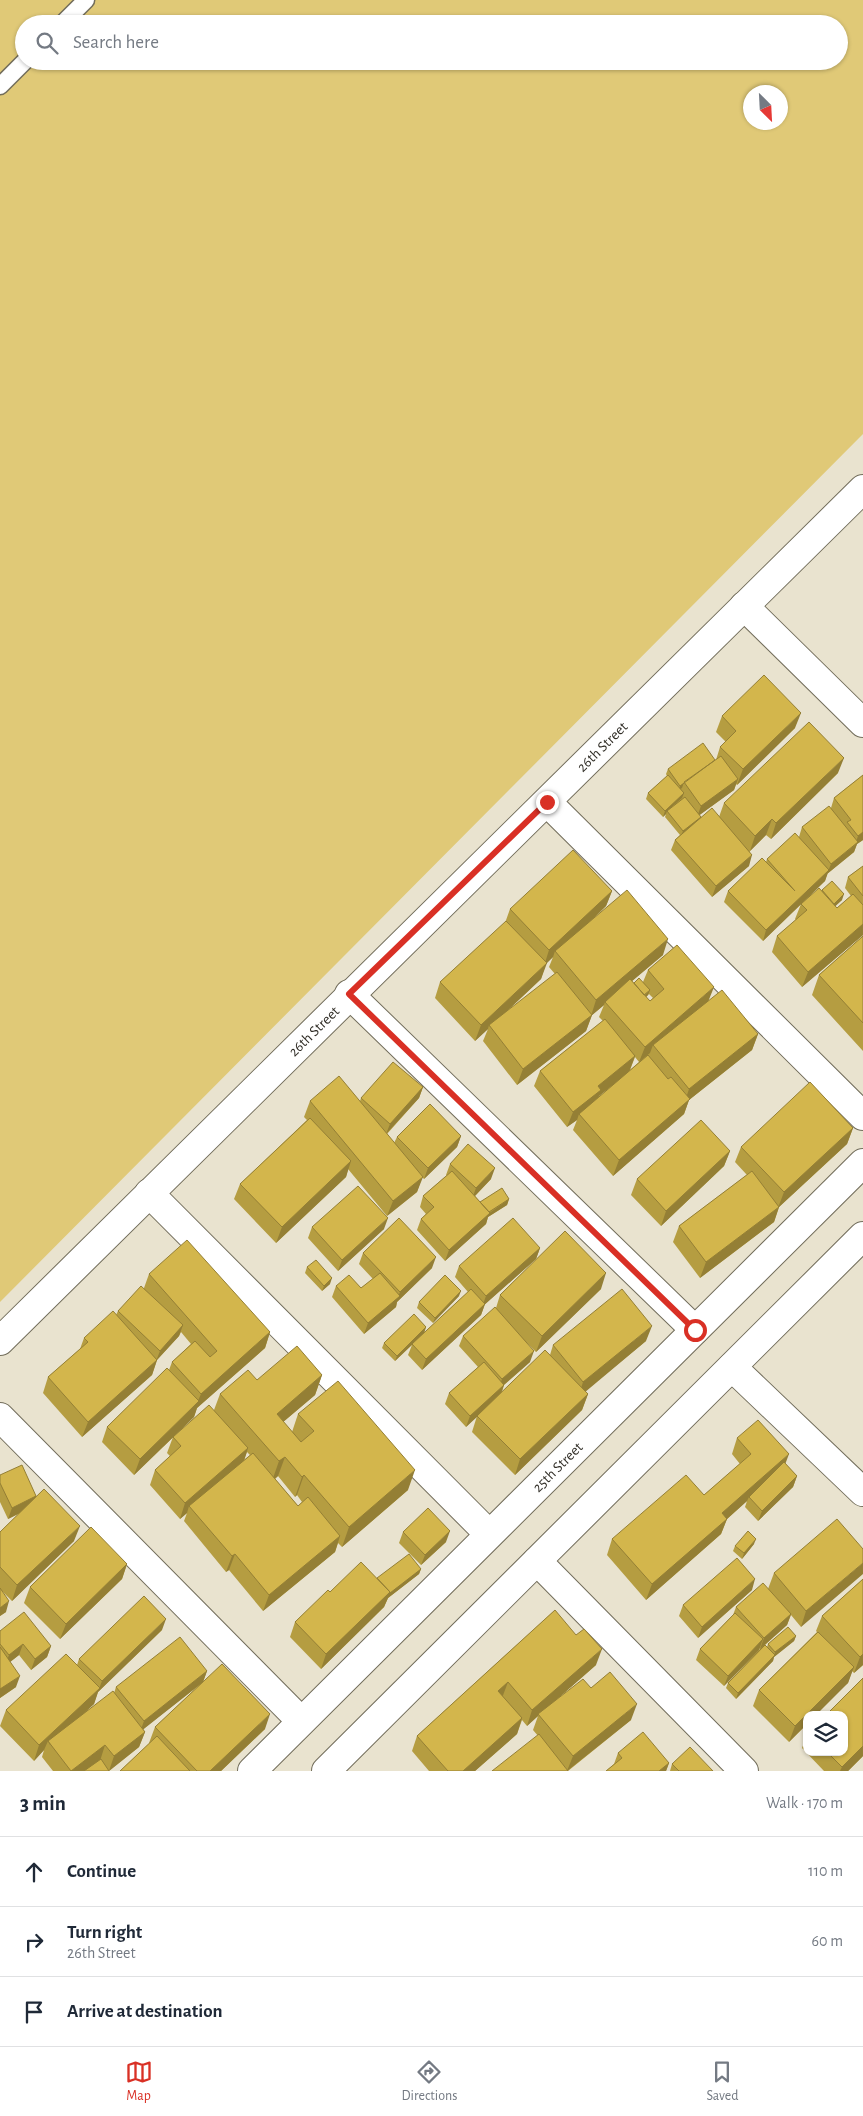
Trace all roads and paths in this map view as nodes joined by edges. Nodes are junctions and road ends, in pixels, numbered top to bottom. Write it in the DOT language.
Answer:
graph roads {
  1 [pos="86,0"];
  2 [pos="71,15"];
  3 [pos="16,70"];
  4 [pos="0,86"];
  5 [pos="863,489"];
  6 [pos="744,606"];
  7 [pos="863,723"];
  8 [pos="547,802"];
  9 [pos="349,994"];
  10 [pos="863,1116"];
  11 [pos="863,1163"];
  12 [pos="149,1193"];
  13 [pos="863,1236"];
  14 [pos="695,1330"];
  15 [pos="0,1341"];
  16 [pos="732,1367"];
  17 [pos="0,1417"];
  18 [pos="863,1492"];
  19 [pos="489,1534"];
  20 [pos="536,1561"];
  21 [pos="301,1722"];
  22 [pos="338,1767"];
  23 [pos="252,1771"];
  24 [pos="744,1771"];
  1 -- 2 [label="lane"];
  3 -- 4 [label="lane"];
  5 -- 6 [label="street, 26th Street"];
  6 -- 7 [label="street"];
  6 -- 8 [label="street, 26th Street"];
  8 -- 9 [label="street, 26th Street"];
  8 -- 10 [label="street"];
  9 -- 12 [label="street, 26th Street"];
  9 -- 14 [label="street"];
  11 -- 14 [label="street, 25th Street"];
  12 -- 15 [label="street, 26th Street"];
  12 -- 19 [label="street"];
  13 -- 16 [label="street"];
  14 -- 19 [label="street, 25th Street"];
  16 -- 18 [label="street"];
  16 -- 20 [label="street"];
  17 -- 21 [label="street"];
  19 -- 21 [label="street, 25th Street"];
  20 -- 22 [label="street"];
  20 -- 24 [label="street"];
  21 -- 23 [label="street, 25th Street"];
}
